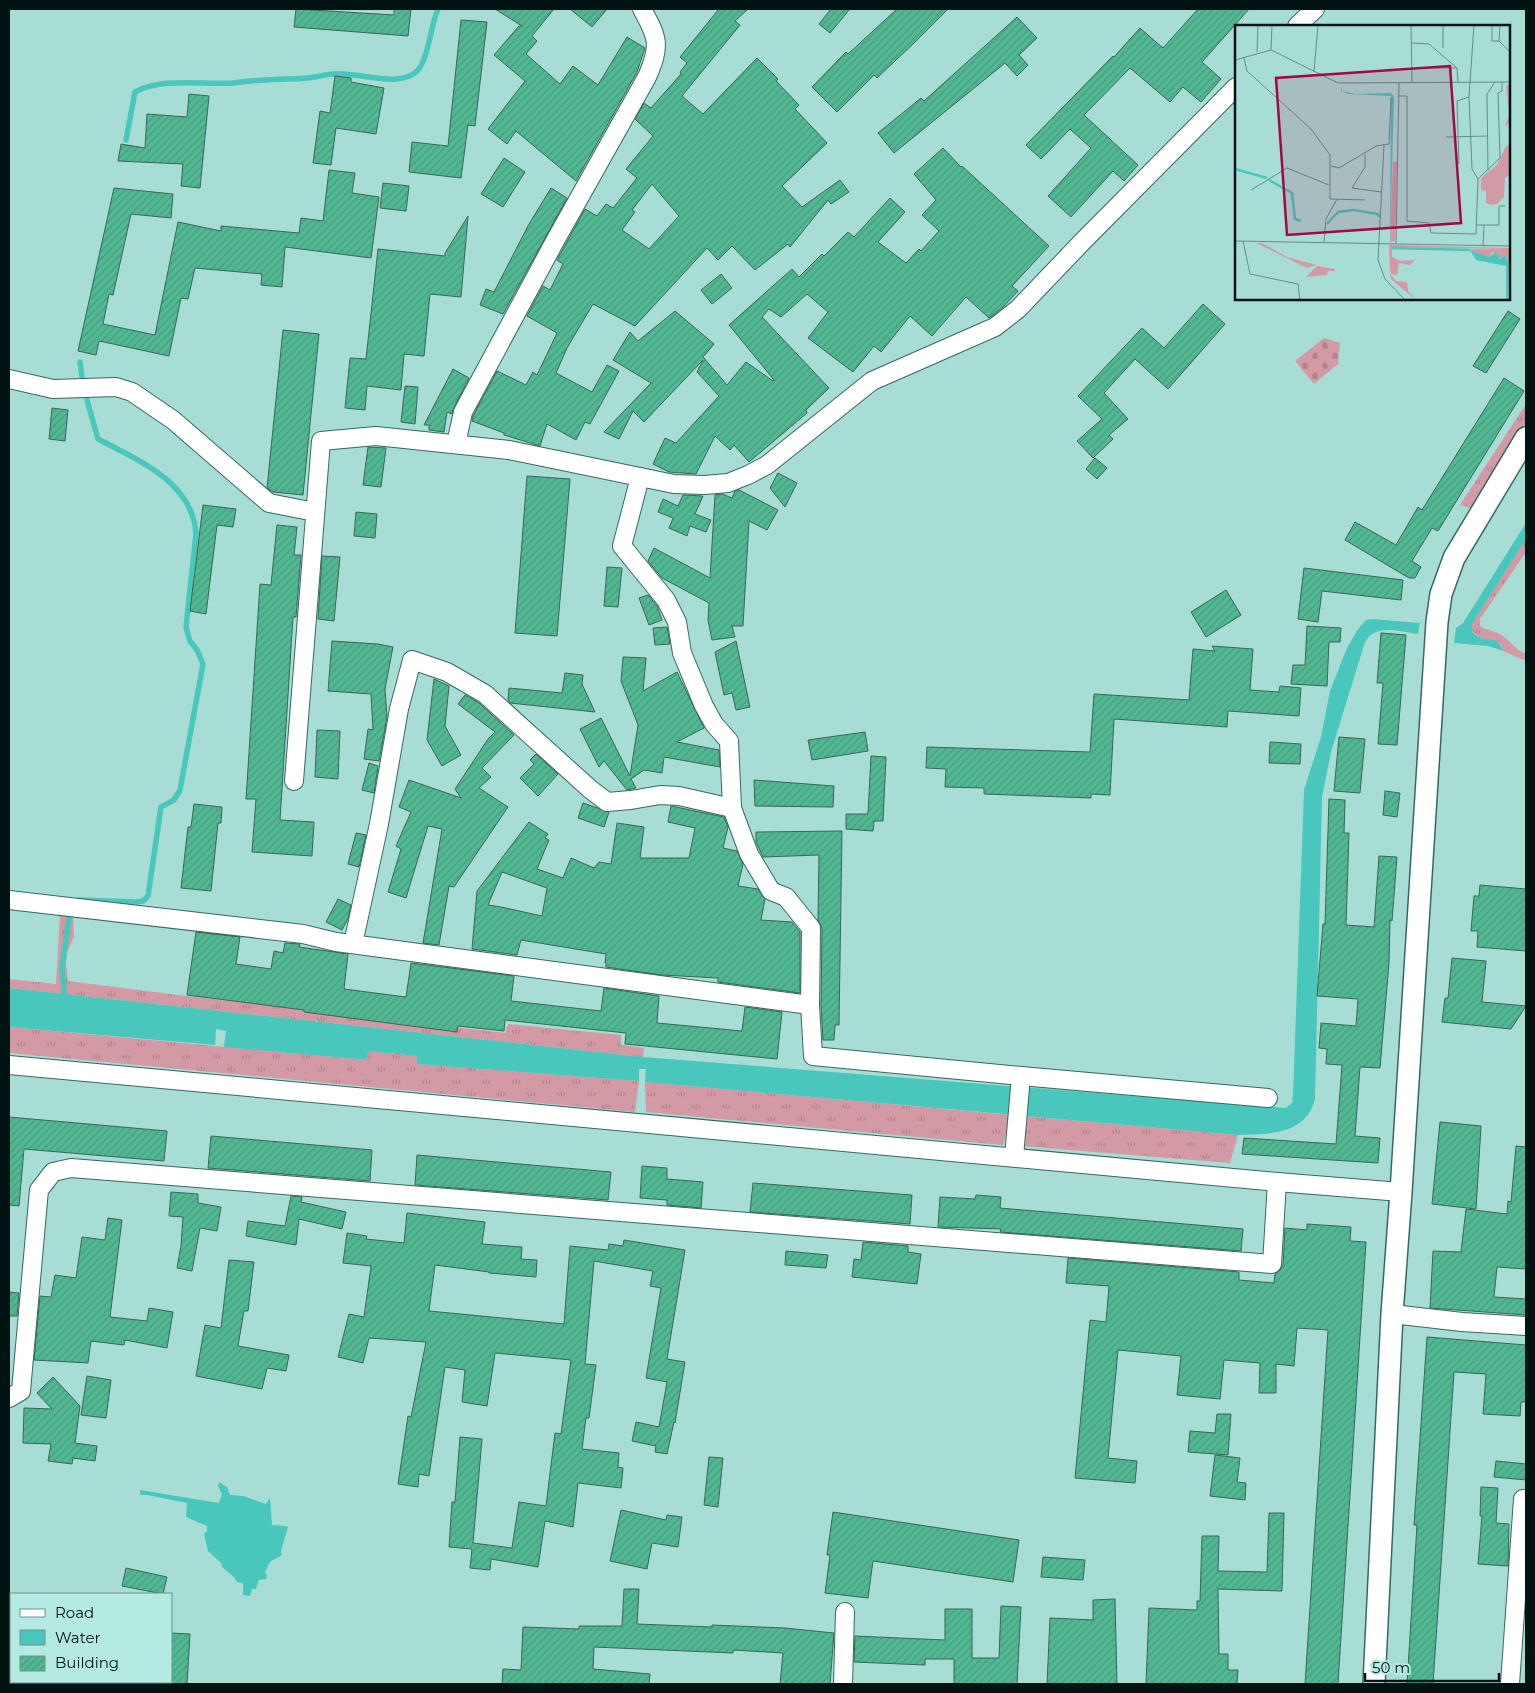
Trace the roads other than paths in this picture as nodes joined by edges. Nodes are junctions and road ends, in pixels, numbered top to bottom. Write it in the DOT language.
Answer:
graph roads {
  1 [pos="642,9"];
  2 [pos="1315,9"];
  3 [pos="1298,25"];
  4 [pos="1235,87"];
  5 [pos="9,379"];
  6 [pos="1526,438"];
  7 [pos="456,444"];
  8 [pos="640,477"];
  9 [pos="315,512"];
  10 [pos="294,781"];
  11 [pos="732,808"];
  12 [pos="9,900"];
  13 [pos="353,944"];
  14 [pos="810,1005"];
  15 [pos="9,1065"];
  16 [pos="1021,1076"];
  17 [pos="1268,1098"];
  18 [pos="1014,1157"];
  19 [pos="1277,1182"];
  20 [pos="1401,1192"];
  21 [pos="1392,1314"];
  22 [pos="1526,1326"];
  23 [pos="9,1398"];
  24 [pos="1523,1499"];
  25 [pos="846,1612"];
  26 [pos="843,1684"];
  27 [pos="1374,1684"];
  28 [pos="1510,1684"];
  1 -- 7 [label="street"];
  2 -- 3 [label="street"];
  4 -- 8 [label="street"];
  5 -- 9 [label="street"];
  6 -- 20 [label="street"];
  7 -- 8 [label="street"];
  7 -- 9 [label="street"];
  8 -- 11 [label="street"];
  9 -- 10 [label="street"];
  11 -- 13 [label="street"];
  11 -- 14 [label="street"];
  12 -- 13 [label="street"];
  13 -- 14 [label="street"];
  14 -- 16 [label="street"];
  15 -- 18 [label="street"];
  16 -- 17 [label="street"];
  16 -- 18 [label="street"];
  18 -- 19 [label="street"];
  19 -- 20 [label="street"];
  19 -- 23 [label="street"];
  20 -- 21 [label="street"];
  21 -- 22 [label="street"];
  21 -- 27 [label="street"];
  24 -- 28 [label="street"];
  25 -- 26 [label="street"];
}
